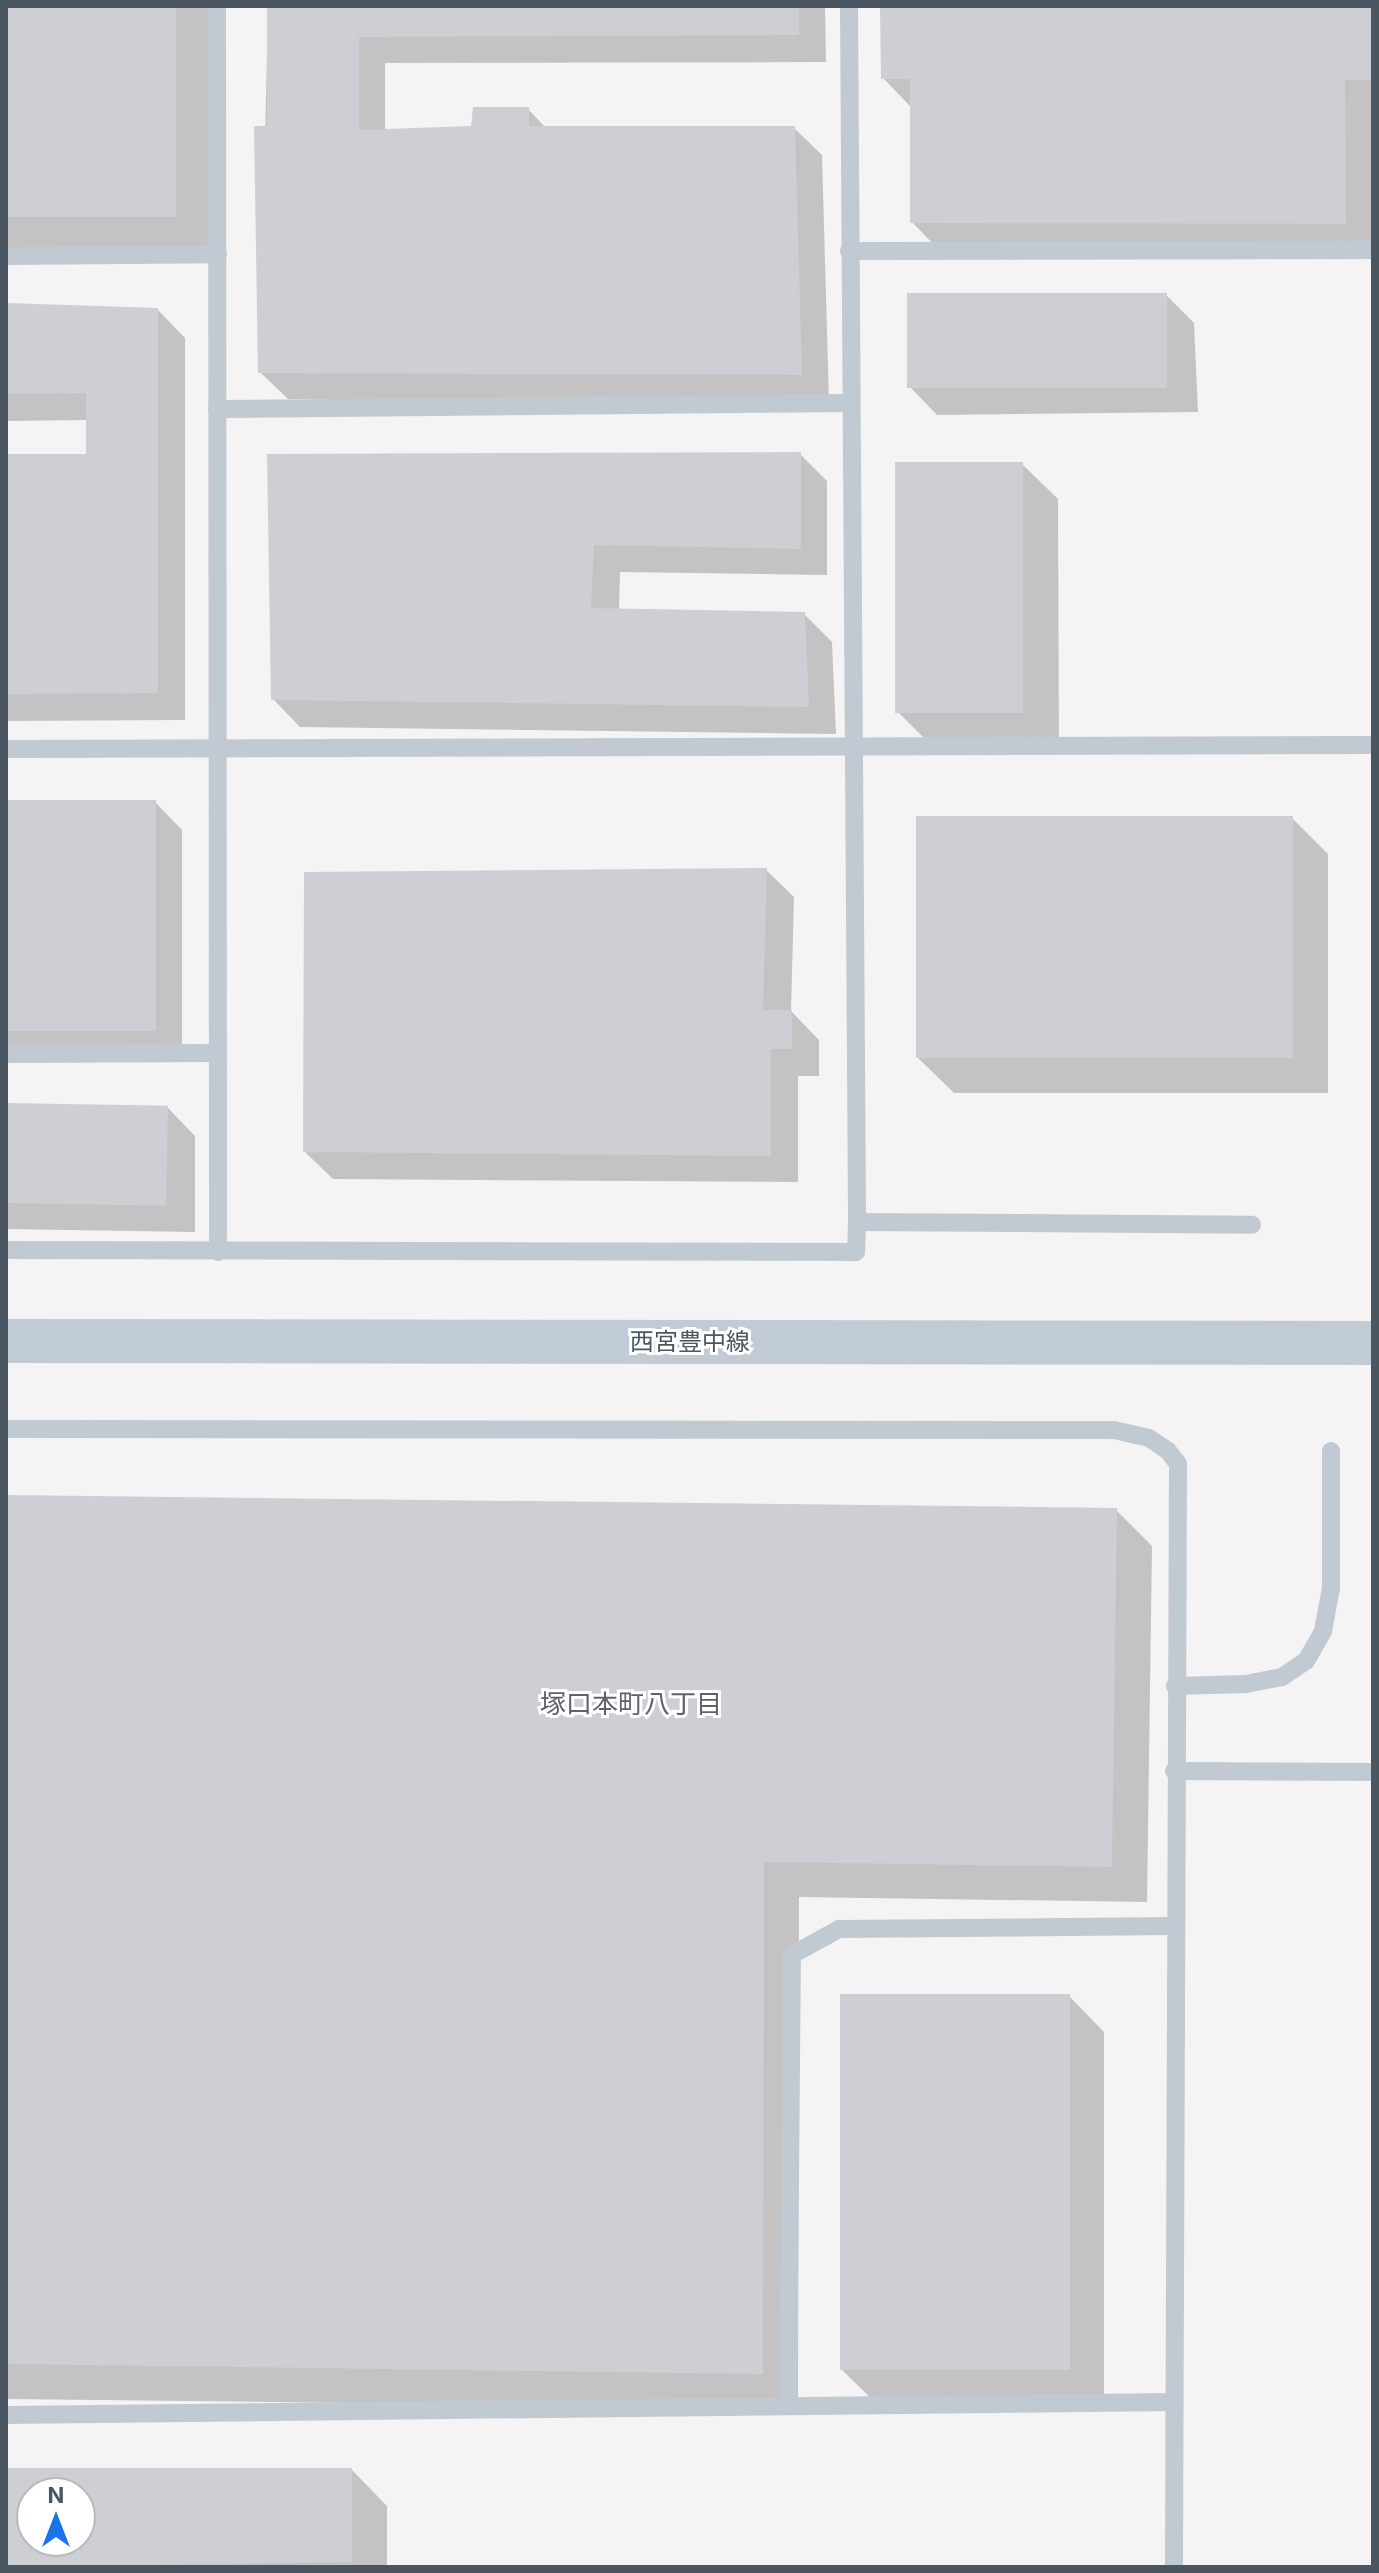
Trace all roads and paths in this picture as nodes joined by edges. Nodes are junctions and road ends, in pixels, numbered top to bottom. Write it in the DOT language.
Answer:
graph roads {
  1 [pos="217,6"];
  2 [pos="849,6"];
  3 [pos="1373,250"];
  4 [pos="849,251"];
  5 [pos="218,254"];
  6 [pos="6,256"];
  7 [pos="849,403"];
  8 [pos="217,409"];
  9 [pos="849,745"];
  10 [pos="1373,745"];
  11 [pos="216,748"];
  12 [pos="6,749"];
  13 [pos="215,1053"];
  14 [pos="6,1054"];
  15 [pos="857,1222"];
  16 [pos="1252,1225"];
  17 [pos="6,1250"];
  18 [pos="218,1252"];
  19 [pos="6,1341"];
  20 [pos="1373,1343"];
  21 [pos="6,1429"];
  22 [pos="1331,1451"];
  23 [pos="1175,1686"];
  24 [pos="1174,1771"];
  25 [pos="1373,1772"];
  26 [pos="1173,1926"];
  27 [pos="1173,2402"];
  28 [pos="788,2406"];
  29 [pos="6,2415"];
  30 [pos="1174,2567"];
  1 -- 5 [label="lane"];
  2 -- 4 [label="lane"];
  3 -- 4 [label="lane"];
  4 -- 7 [label="lane"];
  5 -- 6 [label="lane"];
  5 -- 8 [label="lane"];
  7 -- 8 [label="lane"];
  7 -- 9 [label="lane"];
  8 -- 11 [label="lane"];
  9 -- 10 [label="lane"];
  9 -- 11 [label="lane"];
  9 -- 15 [label="lane"];
  11 -- 12 [label="lane"];
  11 -- 13 [label="lane"];
  13 -- 14 [label="lane"];
  13 -- 18 [label="lane"];
  15 -- 16 [label="lane"];
  15 -- 18 [label="lane"];
  17 -- 18 [label="lane"];
  19 -- 20 [label="main road, 西宮豊中線"];
  21 -- 23 [label="lane"];
  22 -- 23 [label="lane"];
  23 -- 24 [label="lane"];
  24 -- 25 [label="lane"];
  24 -- 26 [label="lane"];
  26 -- 27 [label="lane"];
  26 -- 28 [label="lane"];
  27 -- 28 [label="lane"];
  27 -- 30 [label="lane"];
  28 -- 29 [label="lane"];
}
